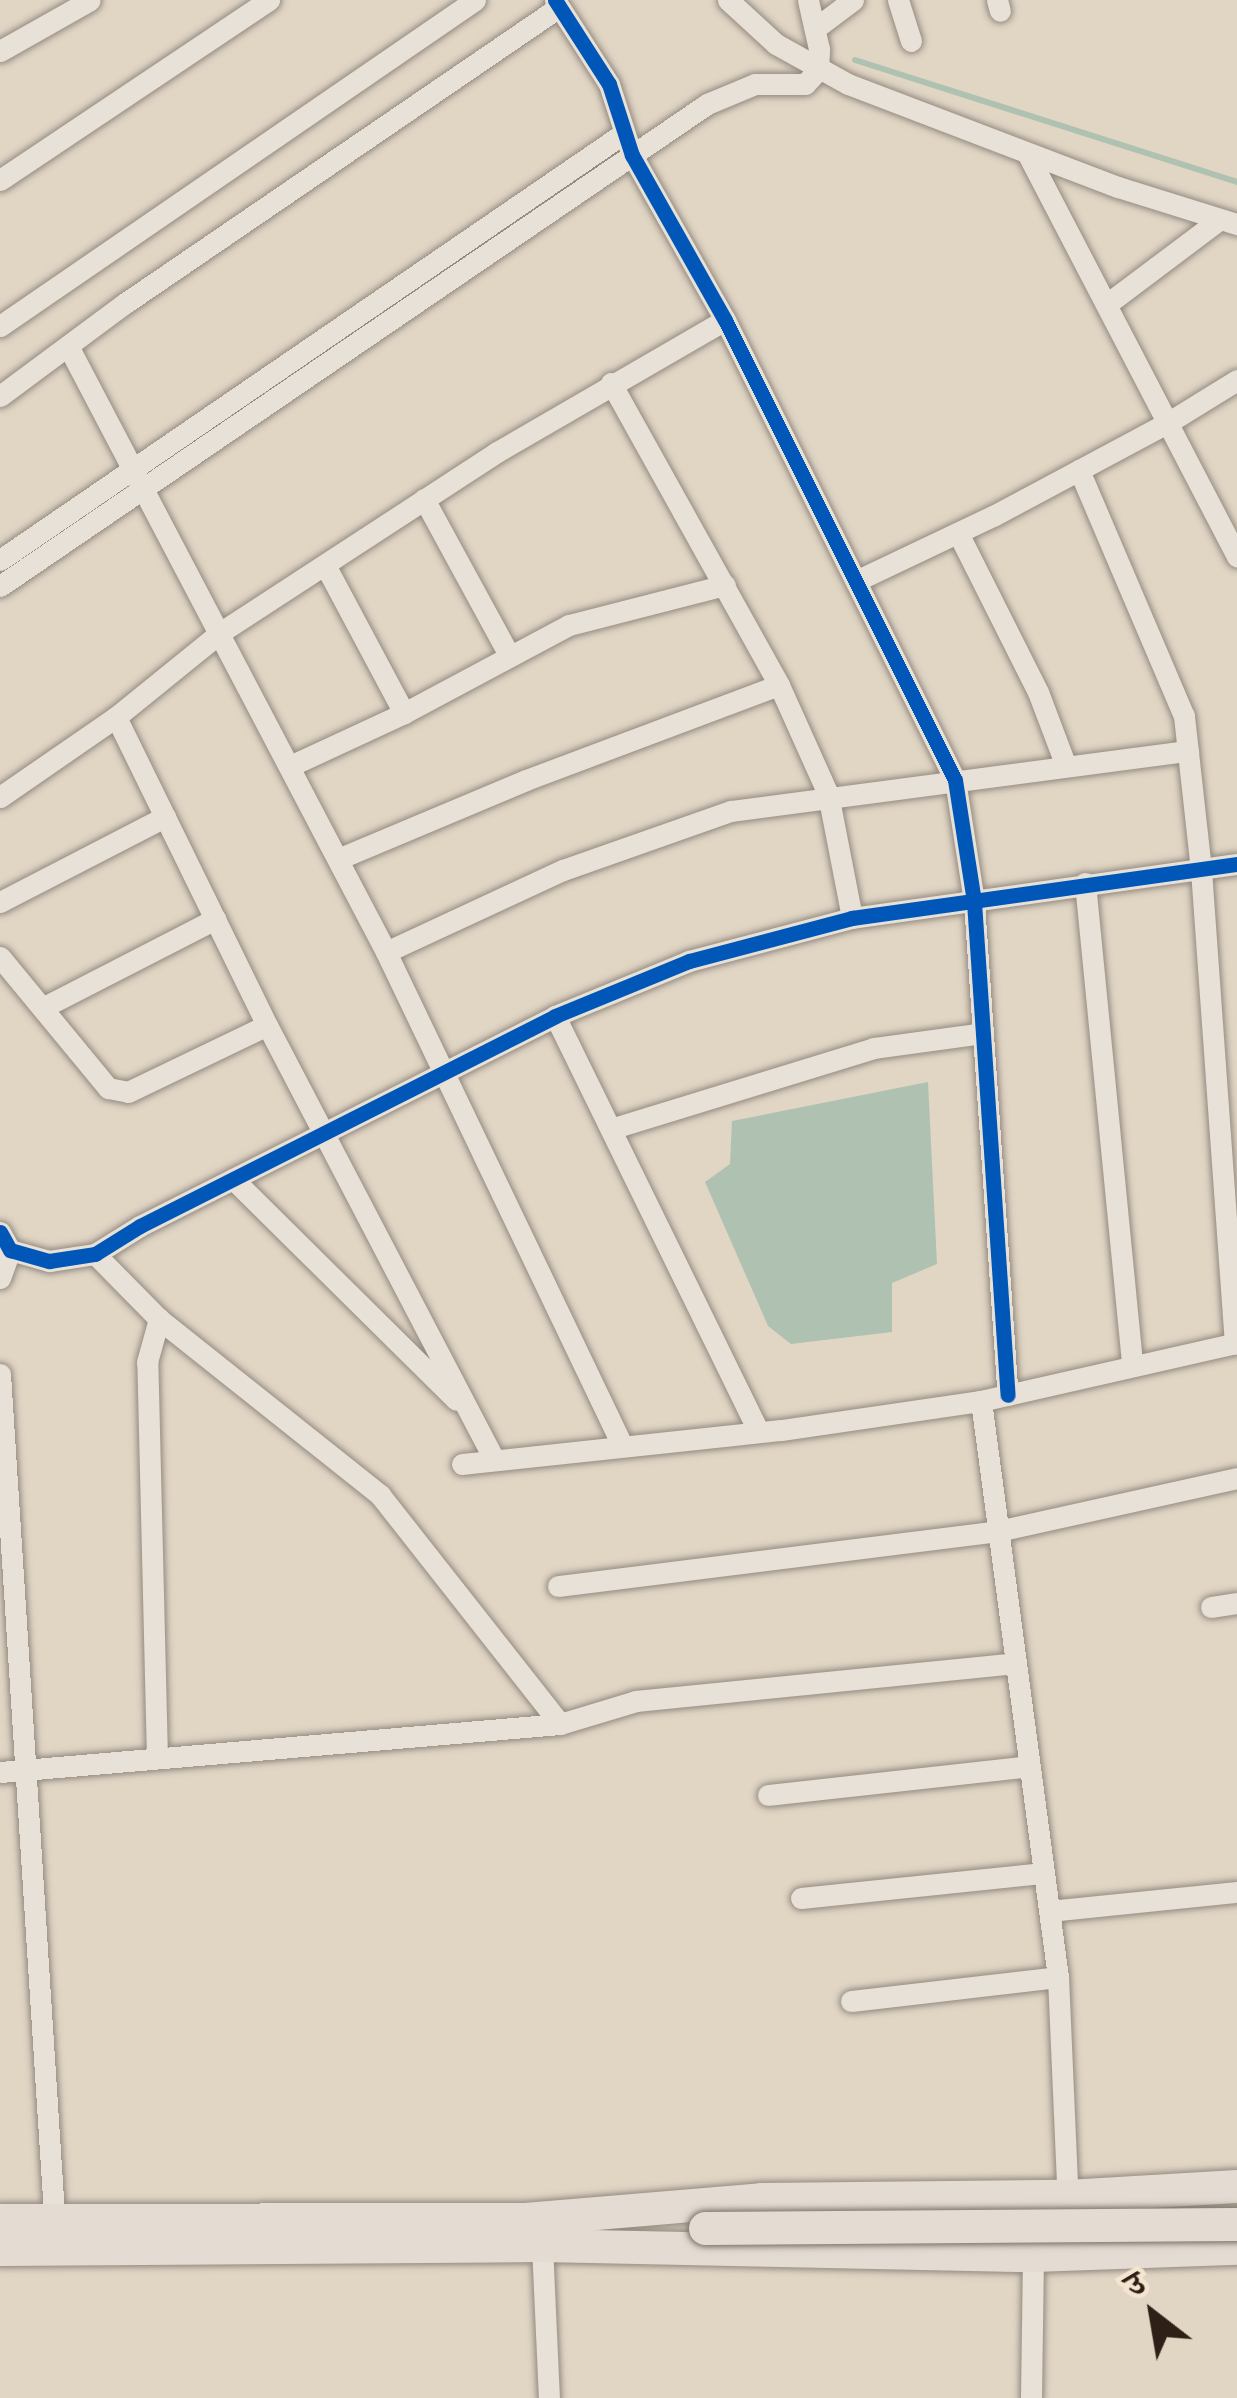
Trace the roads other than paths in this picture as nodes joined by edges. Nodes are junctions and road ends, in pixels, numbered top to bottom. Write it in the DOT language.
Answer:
graph roads {
  1 [pos="90,0"];
  2 [pos="269,0"];
  3 [pos="475,0"];
  4 [pos="728,0"];
  5 [pos="808,0"];
  6 [pos="853,0"];
  7 [pos="898,0"];
  8 [pos="557,4"];
  9 [pos="817,27"];
  10 [pos="911,41"];
  11 [pos="0,51"];
  12 [pos="818,70"];
  13 [pos="628,144"];
  14 [pos="1027,153"];
  15 [pos="0,180"];
  16 [pos="1228,222"];
  17 [pos="1107,304"];
  18 [pos="725,320"];
  19 [pos="0,326"];
  20 [pos="68,346"];
  21 [pos="1237,380"];
  22 [pos="611,382"];
  23 [pos="0,396"];
  24 [pos="1169,422"];
  25 [pos="133,468"];
  26 [pos="1079,470"];
  27 [pos="142,491"];
  28 [pos="424,499"];
  29 [pos="958,532"];
  30 [pos="1234,542"];
  31 [pos="0,560"];
  32 [pos="325,565"];
  33 [pos="859,580"];
  34 [pos="725,585"];
  35 [pos="0,586"];
  36 [pos="221,632"];
  37 [pos="508,653"];
  38 [pos="779,686"];
  39 [pos="404,713"];
  40 [pos="116,717"];
  41 [pos="1188,751"];
  42 [pos="290,766"];
  43 [pos="1066,766"];
  44 [pos="955,780"];
  45 [pos="828,794"];
  46 [pos="0,797"];
  47 [pos="166,818"];
  48 [pos="338,859"];
  49 [pos="1237,864"];
  50 [pos="1201,870"];
  51 [pos="1085,883"];
  52 [pos="0,902"];
  53 [pos="974,902"];
  54 [pos="852,918"];
  55 [pos="215,919"];
  56 [pos="386,952"];
  57 [pos="0,957"];
  58 [pos="42,1008"];
  59 [pos="555,1016"];
  60 [pos="266,1025"];
  61 [pos="983,1033"];
  62 [pos="443,1076"];
  63 [pos="614,1128"];
  64 [pos="326,1133"];
  65 [pos="233,1179"];
  66 [pos="5,1241"];
  67 [pos="95,1254"];
  68 [pos="0,1278"];
  69 [pos="159,1319"];
  70 [pos="1236,1344"];
  71 [pos="1132,1366"];
  72 [pos="0,1374"];
  73 [pos="1008,1395"];
  74 [pos="982,1401"];
  75 [pos="470,1413"];
  76 [pos="758,1432"];
  77 [pos="622,1445"];
  78 [pos="493,1458"];
  79 [pos="462,1464"];
  80 [pos="1237,1478"];
  81 [pos="998,1532"];
  82 [pos="558,1586"];
  83 [pos="1237,1604"];
  84 [pos="1210,1606"];
  85 [pos="1016,1663"];
  86 [pos="560,1724"];
  87 [pos="158,1758"];
  88 [pos="1029,1766"];
  89 [pos="24,1770"];
  90 [pos="0,1772"];
  91 [pos="768,1795"];
  92 [pos="1044,1873"];
  93 [pos="1237,1892"];
  94 [pos="801,1898"];
  95 [pos="1049,1911"];
  96 [pos="1058,1977"];
  97 [pos="851,2001"];
  98 [pos="1237,2186"];
  99 [pos="1067,2196"];
  100 [pos="651,2208"];
  101 [pos="0,2220"];
  102 [pos="1237,2224"];
  103 [pos="705,2228"];
  104 [pos="55,2234"];
  105 [pos="542,2245"];
  106 [pos="640,2248"];
  107 [pos="1237,2248"];
  108 [pos="0,2249"];
  109 [pos="1033,2255"];
  110 [pos="1073,2255"];
  111 [pos="549,2398"];
  112 [pos="1031,2398"];
  1 -- 11 [label="street"];
  2 -- 15 [label="street"];
  3 -- 19 [label="street"];
  4 -- 12 [label="street"];
  5 -- 9 [label="street"];
  6 -- 9 [label="street"];
  7 -- 10 [label="street"];
  8 -- 13 [label="street"];
  8 -- 20 [label="street"];
  9 -- 12 [label="street"];
  12 -- 13 [label="street"];
  12 -- 14 [label="street"];
  13 -- 18 [label="street"];
  13 -- 25 [label="street"];
  13 -- 27 [label="street"];
  14 -- 16 [label="street"];
  14 -- 17 [label="street"];
  16 -- 17 [label="street"];
  17 -- 24 [label="street"];
  18 -- 22 [label="street"];
  18 -- 33 [label="street"];
  20 -- 23 [label="street"];
  20 -- 25 [label="street"];
  21 -- 24 [label="street"];
  22 -- 28 [label="street"];
  22 -- 34 [label="street"];
  24 -- 26 [label="street"];
  24 -- 30 [label="street"];
  25 -- 27 [label="street"];
  25 -- 31 [label="street"];
  26 -- 29 [label="street"];
  26 -- 41 [label="street"];
  27 -- 35 [label="street"];
  27 -- 36 [label="street"];
  28 -- 32 [label="street"];
  28 -- 37 [label="street"];
  29 -- 33 [label="street"];
  29 -- 43 [label="street"];
  32 -- 36 [label="street"];
  32 -- 39 [label="street"];
  33 -- 44 [label="street"];
  34 -- 37 [label="street"];
  34 -- 38 [label="street"];
  36 -- 40 [label="street"];
  36 -- 42 [label="street"];
  37 -- 39 [label="street"];
  38 -- 45 [label="street"];
  38 -- 48 [label="street"];
  39 -- 42 [label="street"];
  40 -- 46 [label="street"];
  40 -- 47 [label="street"];
  41 -- 43 [label="street"];
  41 -- 50 [label="street"];
  42 -- 48 [label="street"];
  43 -- 44 [label="street"];
  44 -- 45 [label="street"];
  44 -- 53 [label="street"];
  45 -- 54 [label="street"];
  45 -- 56 [label="street"];
  47 -- 52 [label="street"];
  47 -- 55 [label="street"];
  48 -- 56 [label="street"];
  49 -- 50 [label="street"];
  50 -- 51 [label="street"];
  50 -- 70 [label="street"];
  51 -- 53 [label="street"];
  51 -- 71 [label="street"];
  53 -- 54 [label="street"];
  53 -- 61 [label="street"];
  54 -- 59 [label="street"];
  55 -- 58 [label="street"];
  55 -- 60 [label="street"];
  56 -- 62 [label="street"];
  57 -- 58 [label="street"];
  58 -- 60 [label="street"];
  59 -- 62 [label="street"];
  59 -- 63 [label="street"];
  60 -- 64 [label="street"];
  61 -- 63 [label="street"];
  61 -- 73 [label="street"];
  62 -- 64 [label="street"];
  62 -- 77 [label="street"];
  63 -- 76 [label="street"];
  64 -- 65 [label="street"];
  64 -- 75 [label="street"];
  65 -- 67 [label="street"];
  65 -- 75 [label="street"];
  66 -- 67 [label="street"];
  66 -- 68 [label="street"];
  67 -- 69 [label="street"];
  69 -- 86 [label="street"];
  69 -- 87 [label="street"];
  70 -- 71 [label="street"];
  71 -- 73 [label="street"];
  72 -- 89 [label="street"];
  73 -- 74 [label="street"];
  74 -- 76 [label="street"];
  74 -- 81 [label="street"];
  75 -- 78 [label="street"];
  76 -- 77 [label="street"];
  77 -- 78 [label="street"];
  78 -- 79 [label="street"];
  80 -- 81 [label="street"];
  81 -- 82 [label="street"];
  81 -- 85 [label="street"];
  83 -- 84 [label="street"];
  85 -- 86 [label="street"];
  85 -- 88 [label="street"];
  86 -- 87 [label="street"];
  87 -- 89 [label="street"];
  88 -- 91 [label="street"];
  88 -- 92 [label="street"];
  89 -- 90 [label="street"];
  89 -- 104 [label="street"];
  92 -- 94 [label="street"];
  92 -- 95 [label="street"];
  93 -- 95 [label="street"];
  95 -- 96 [label="street"];
  96 -- 97 [label="street"];
  96 -- 99 [label="street"];
  98 -- 99 [label="main road"];
  99 -- 100 [label="main road"];
  99 -- 110 [label="street"];
  100 -- 103 [label="main road"];
  100 -- 104 [label="main road"];
  101 -- 104 [label="main road"];
  102 -- 103 [label="main road, bridge"];
  103 -- 106 [label="main road"];
  104 -- 105 [label="main road"];
  104 -- 108 [label="main road"];
  105 -- 106 [label="main road"];
  105 -- 111 [label="street"];
  106 -- 109 [label="main road"];
  107 -- 110 [label="main road"];
  109 -- 110 [label="main road"];
  109 -- 112 [label="street"];
}
